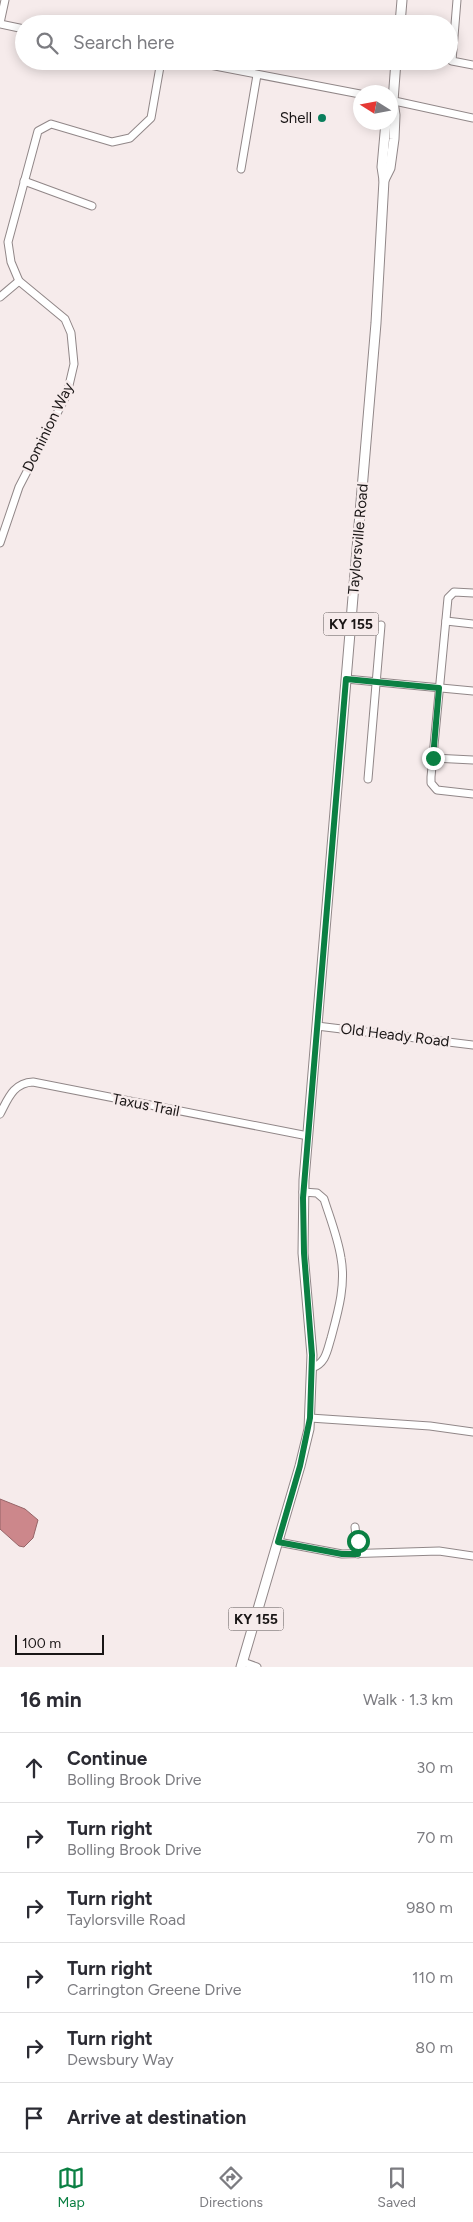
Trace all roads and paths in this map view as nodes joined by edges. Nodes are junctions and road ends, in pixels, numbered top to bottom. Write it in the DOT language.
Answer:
graph roads {
  1 [pos="5,0"];
  2 [pos="402,0"];
  3 [pos="457,0"];
  4 [pos="401,15"];
  5 [pos="456,15"];
  6 [pos="0,23"];
  7 [pos="15,27"];
  8 [pos="458,62"];
  9 [pos="473,65"];
  10 [pos="159,70"];
  11 [pos="233,70"];
  12 [pos="395,70"];
  13 [pos="257,75"];
  14 [pos="393,85"];
  15 [pos="353,93"];
  16 [pos="398,103"];
  17 [pos="473,118"];
  18 [pos="385,130"];
  19 [pos="394,130"];
  20 [pos="241,168"];
  21 [pos="384,180"];
  22 [pos="24,182"];
  23 [pos="92,206"];
  24 [pos="19,281"];
  25 [pos="0,297"];
  26 [pos="0,543"];
  27 [pos="473,594"];
  28 [pos="446,621"];
  29 [pos="381,624"];
  30 [pos="473,624"];
  31 [pos="346,679"];
  32 [pos="376,682"];
  33 [pos="439,688"];
  34 [pos="473,691"];
  35 [pos="433,758"];
  36 [pos="473,760"];
  37 [pos="368,779"];
  38 [pos="473,794"];
  39 [pos="317,1026"];
  40 [pos="473,1045"];
  41 [pos="0,1114"];
  42 [pos="308,1136"];
  43 [pos="303,1192"];
  44 [pos="312,1368"];
  45 [pos="310,1418"];
  46 [pos="473,1432"];
  47 [pos="355,1527"];
  48 [pos="278,1542"];
  49 [pos="358,1554"];
  50 [pos="473,1556"];
  51 [pos="242,1665"];
  52 [pos="257,1667"];
  1 -- 6 [label="street"];
  2 -- 4 [label="main road"];
  3 -- 5 [label="street"];
  6 -- 7 [label="street"];
  8 -- 9 [label="street"];
  10 -- 22 [label="street"];
  11 -- 13 [label="street"];
  12 -- 14 [label="main road, Taylorsville Road / KY 155"];
  13 -- 15 [label="street"];
  13 -- 20 [label="street"];
  16 -- 17 [label="street"];
  18 -- 21 [label="main road, Taylorsville Road / KY 155"];
  19 -- 21 [label="main road, Taylorsville Road / KY 155"];
  21 -- 31 [label="main road, Taylorsville Road / KY 155"];
  22 -- 23 [label="street"];
  22 -- 24 [label="street"];
  24 -- 25 [label="street"];
  24 -- 26 [label="street, Dominion Way"];
  27 -- 28 [label="street"];
  28 -- 30 [label="street"];
  28 -- 33 [label="street"];
  29 -- 32 [label="street"];
  31 -- 32 [label="street"];
  31 -- 39 [label="main road, Taylorsville Road / KY 155"];
  32 -- 33 [label="street"];
  32 -- 37 [label="street"];
  33 -- 34 [label="street"];
  33 -- 35 [label="street"];
  35 -- 36 [label="street"];
  35 -- 38 [label="street"];
  39 -- 40 [label="street, Old Heady Road"];
  39 -- 42 [label="main road, Taylorsville Road / KY 155"];
  41 -- 42 [label="street, Taxus Trail"];
  42 -- 43 [label="main road, Taylorsville Road / KY 155"];
  43 -- 44 [label="main road, Taylorsville Road / KY 155"];
  43 -- 44 [label="street"];
  44 -- 45 [label="main road, Taylorsville Road / KY 155"];
  45 -- 46 [label="street"];
  45 -- 48 [label="main road, Taylorsville Road / KY 155"];
  47 -- 49 [label="street"];
  48 -- 49 [label="street"];
  48 -- 51 [label="main road, Taylorsville Road / KY 155"];
  49 -- 50 [label="street"];
  51 -- 52 [label="street"];
}
